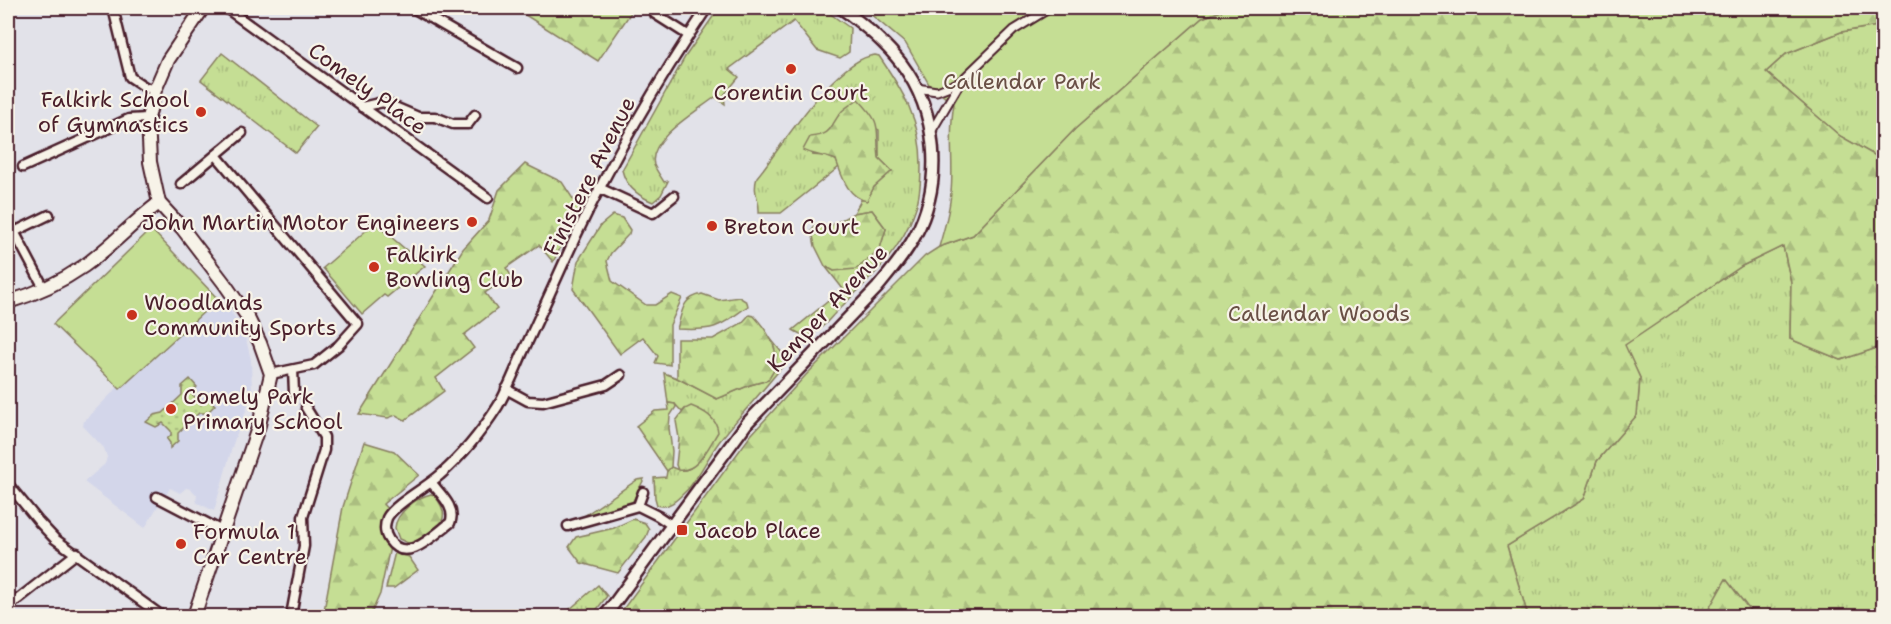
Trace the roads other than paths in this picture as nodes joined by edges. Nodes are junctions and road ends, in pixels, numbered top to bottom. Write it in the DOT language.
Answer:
graph roads {
  1 [pos="112,8"];
  2 [pos="203,8"];
  3 [pos="226,8"];
  4 [pos="413,8"];
  5 [pos="654,8"];
  6 [pos="707,8"];
  7 [pos="841,8"];
  8 [pos="1050,8"];
  9 [pos="688,35"];
  10 [pos="517,68"];
  11 [pos="961,81"];
  12 [pos="916,88"];
  13 [pos="155,90"];
  14 [pos="362,106"];
  15 [pos="475,115"];
  16 [pos="148,118"];
  17 [pos="242,133"];
  18 [pos="931,133"];
  19 [pos="216,155"];
  20 [pos="23,167"];
  21 [pos="181,183"];
  22 [pos="599,188"];
  23 [pos="674,196"];
  24 [pos="488,198"];
  25 [pos="159,203"];
  26 [pos="49,215"];
  27 [pos="8,220"];
  28 [pos="14,232"];
  29 [pos="44,288"];
  30 [pos="8,302"];
  31 [pos="293,370"];
  32 [pos="271,374"];
  33 [pos="621,375"];
  34 [pos="506,389"];
  35 [pos="294,392"];
  36 [pos="306,408"];
  37 [pos="431,482"];
  38 [pos="8,484"];
  39 [pos="643,492"];
  40 [pos="157,496"];
  41 [pos="638,506"];
  42 [pos="568,526"];
  43 [pos="673,526"];
  44 [pos="224,532"];
  45 [pos="77,553"];
  46 [pos="8,607"];
  47 [pos="292,610"];
  48 [pos="162,616"];
  49 [pos="194,616"];
  50 [pos="605,616"];
  1 -- 13 [label="street"];
  2 -- 13 [label="main road"];
  3 -- 14 [label="street, Comely Place"];
  4 -- 10 [label="street"];
  5 -- 9 [label="street"];
  6 -- 9 [label="street, Finistere Avenue"];
  7 -- 12 [label="street, Kemper Avenue"];
  8 -- 11 [label="street"];
  9 -- 22 [label="street, Finistere Avenue"];
  11 -- 12 [label="street"];
  11 -- 18 [label="street"];
  12 -- 18 [label="street, Kemper Avenue"];
  13 -- 16 [label="main road"];
  14 -- 15 [label="street"];
  14 -- 24 [label="street, Comely Place"];
  16 -- 20 [label="street"];
  16 -- 25 [label="main road"];
  17 -- 19 [label="street"];
  18 -- 43 [label="street, Kemper Avenue"];
  19 -- 21 [label="street"];
  19 -- 31 [label="street"];
  22 -- 23 [label="street"];
  22 -- 34 [label="street, Finistere Avenue"];
  25 -- 29 [label="main road"];
  25 -- 32 [label="main road"];
  26 -- 28 [label="street"];
  27 -- 28 [label="street"];
  28 -- 29 [label="street"];
  29 -- 30 [label="main road"];
  31 -- 32 [label="street"];
  31 -- 35 [label="street"];
  32 -- 44 [label="main road"];
  33 -- 34 [label="street"];
  34 -- 37 [label="street, Finistere Avenue"];
  36 -- 47 [label="street"];
  37 -- 37 [label="street, Finistere Avenue"];
  38 -- 45 [label="street"];
  39 -- 41 [label="street"];
  40 -- 44 [label="street"];
  41 -- 42 [label="street"];
  41 -- 43 [label="street"];
  43 -- 50 [label="street, Kemper Avenue"];
  44 -- 49 [label="main road"];
  45 -- 46 [label="street"];
  45 -- 48 [label="street"];
}
